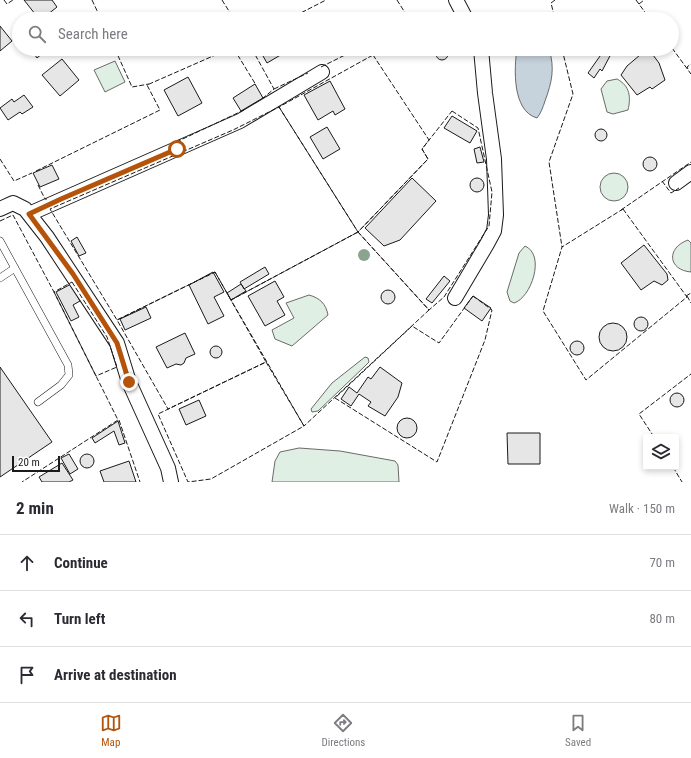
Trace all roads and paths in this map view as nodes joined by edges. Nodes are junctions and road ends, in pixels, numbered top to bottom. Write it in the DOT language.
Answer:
graph roads {
  1 [pos="456,0"];
  2 [pos="462,12"];
  3 [pos="482,56"];
  4 [pos="322,72"];
  5 [pos="691,172"];
  6 [pos="676,183"];
  7 [pos="0,209"];
  8 [pos="29,214"];
  9 [pos="0,241"];
  10 [pos="16,268"];
  11 [pos="0,278"];
  12 [pos="455,298"];
  13 [pos="38,402"];
  14 [pos="171,482"];
  1 -- 2 [label="street"];
  3 -- 12 [label="street"];
  4 -- 8 [label="street"];
  5 -- 6 [label="street"];
  7 -- 8 [label="street"];
  8 -- 14 [label="street"];
  9 -- 10 [label="lane"];
  10 -- 11 [label="lane"];
  10 -- 13 [label="lane"];
}
